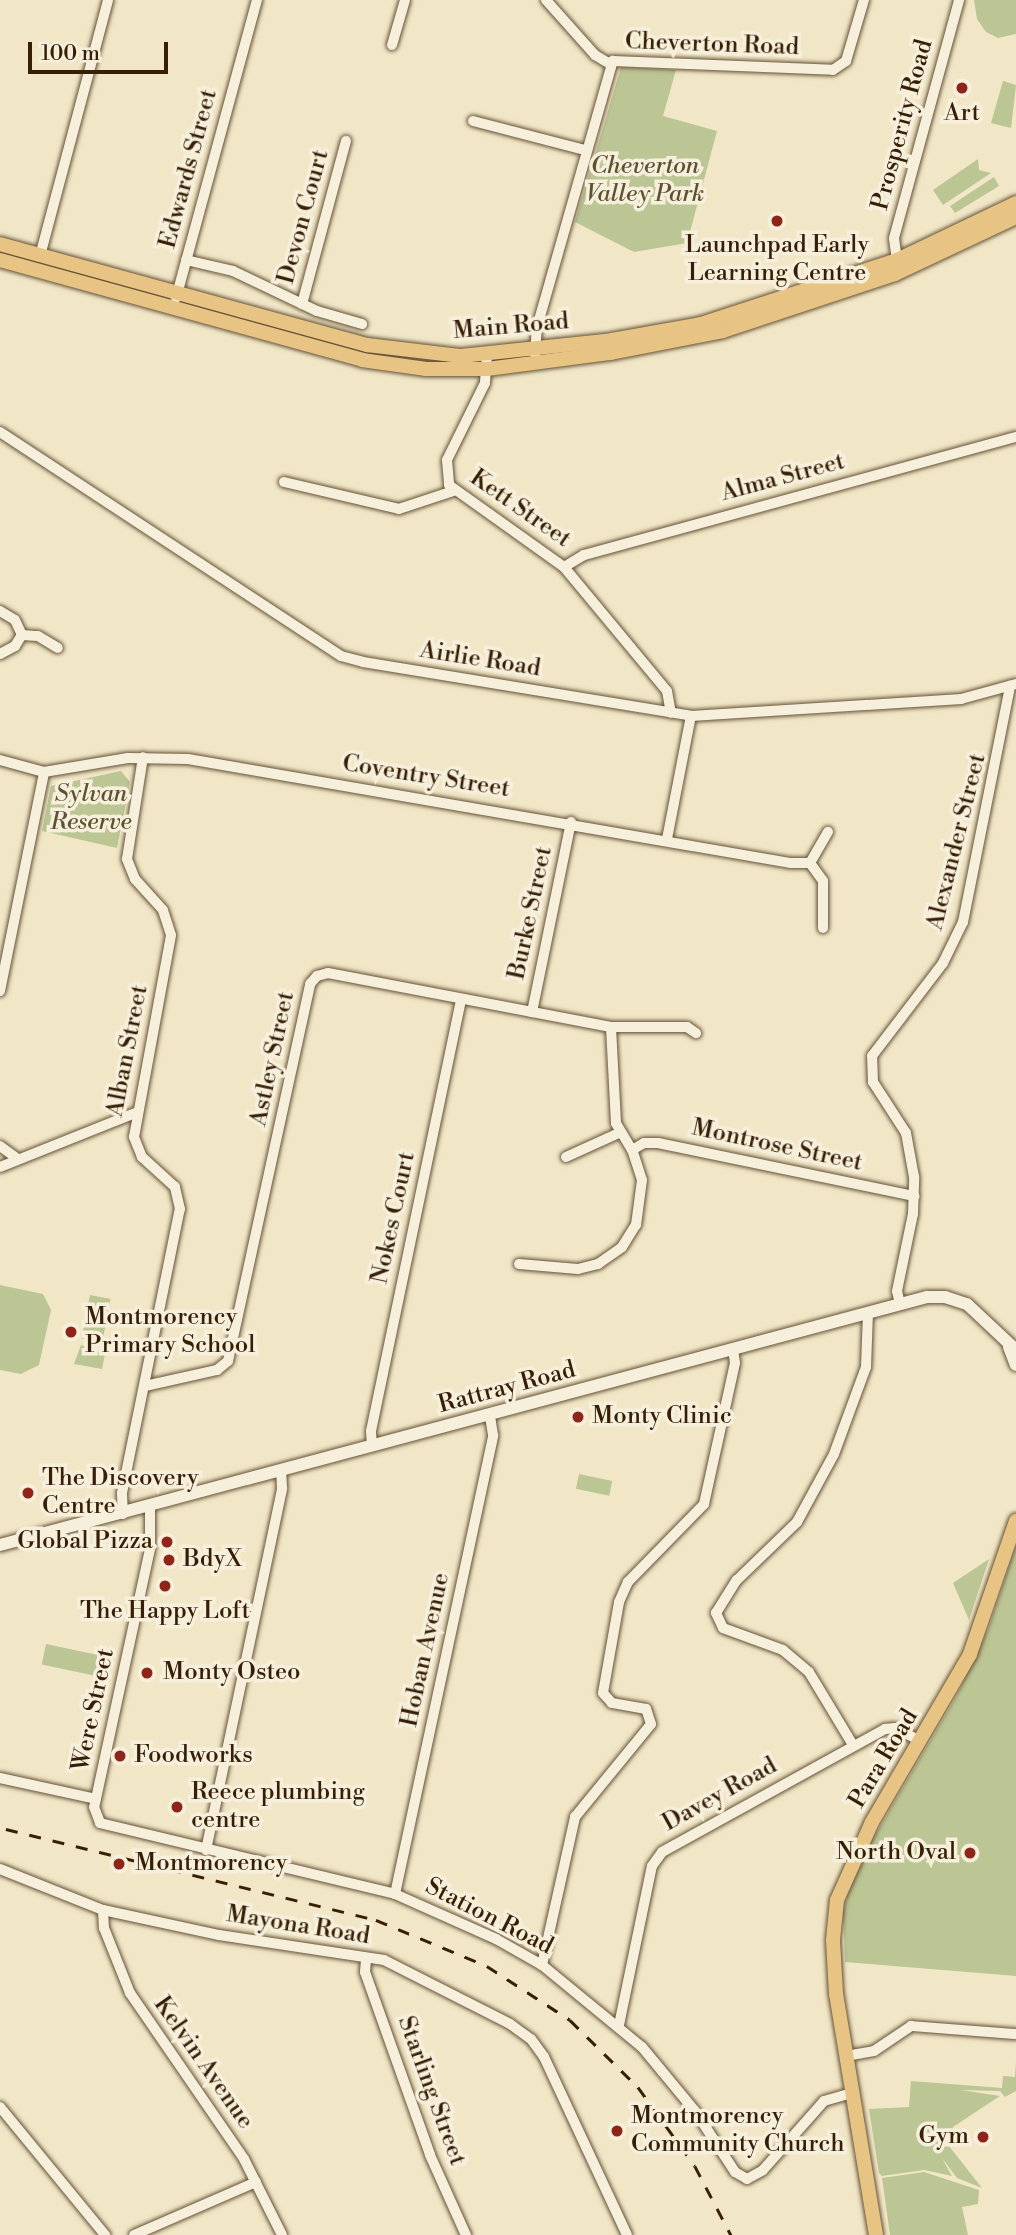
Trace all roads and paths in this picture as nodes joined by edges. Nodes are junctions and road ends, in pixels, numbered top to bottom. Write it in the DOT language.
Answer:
graph roads {
  1 [pos="108,0"];
  2 [pos="257,0"];
  3 [pos="405,0"];
  4 [pos="546,0"];
  5 [pos="864,0"];
  6 [pos="959,0"];
  7 [pos="392,45"];
  8 [pos="610,64"];
  9 [pos="473,121"];
  10 [pos="346,141"];
  11 [pos="585,150"];
  12 [pos="1016,203"];
  13 [pos="1016,217"];
  14 [pos="0,244"];
  15 [pos="40,256"];
  16 [pos="0,260"];
  17 [pos="186,260"];
  18 [pos="897,260"];
  19 [pos="177,294"];
  20 [pos="302,304"];
  21 [pos="173,309"];
  22 [pos="362,324"];
  23 [pos="535,357"];
  24 [pos="487,362"];
  25 [pos="0,432"];
  26 [pos="1016,438"];
  27 [pos="284,482"];
  28 [pos="453,491"];
  29 [pos="564,567"];
  30 [pos="0,611"];
  31 [pos="22,635"];
  32 [pos="58,648"];
  33 [pos="0,654"];
  34 [pos="1013,685"];
  35 [pos="671,713"];
  36 [pos="691,716"];
  37 [pos="143,757"];
  38 [pos="0,761"];
  39 [pos="44,772"];
  40 [pos="571,822"];
  41 [pos="828,832"];
  42 [pos="667,839"];
  43 [pos="810,863"];
  44 [pos="823,928"];
  45 [pos="0,992"];
  46 [pos="461,999"];
  47 [pos="532,1012"];
  48 [pos="611,1027"];
  49 [pos="696,1033"];
  50 [pos="135,1113"];
  51 [pos="619,1133"];
  52 [pos="0,1146"];
  53 [pos="632,1150"];
  54 [pos="566,1157"];
  55 [pos="18,1159"];
  56 [pos="0,1167"];
  57 [pos="915,1196"];
  58 [pos="519,1264"];
  59 [pos="900,1304"];
  60 [pos="868,1313"];
  61 [pos="1013,1348"];
  62 [pos="733,1349"];
  63 [pos="1016,1365"];
  64 [pos="145,1387"];
  65 [pos="490,1415"];
  66 [pos="372,1446"];
  67 [pos="281,1471"];
  68 [pos="150,1506"];
  69 [pos="123,1514"];
  70 [pos="1016,1521"];
  71 [pos="0,1545"];
  72 [pos="921,1741"];
  73 [pos="853,1745"];
  74 [pos="0,1778"];
  75 [pos="96,1799"];
  76 [pos="206,1850"];
  77 [pos="0,1869"];
  78 [pos="395,1894"];
  79 [pos="103,1910"];
  80 [pos="366,1960"];
  81 [pos="542,1965"];
  82 [pos="619,2025"];
  83 [pos="1016,2034"];
  84 [pos="846,2056"];
  85 [pos="852,2093"];
  86 [pos="0,2107"];
  87 [pos="256,2182"];
  88 [pos="105,2235"];
  89 [pos="134,2235"];
  90 [pos="282,2235"];
  91 [pos="466,2235"];
  92 [pos="627,2235"];
  93 [pos="876,2235"];
  1 -- 15 [label="street"];
  2 -- 17 [label="street, Edwards Street"];
  3 -- 7 [label="street"];
  4 -- 8 [label="street"];
  5 -- 8 [label="street, Cheverton Road"];
  6 -- 18 [label="street, Prosperity Road"];
  8 -- 11 [label="street, Cheverton Road"];
  9 -- 11 [label="street"];
  10 -- 20 [label="street, Devon Court"];
  11 -- 23 [label="street, Cheverton Road"];
  12 -- 18 [label="main road, Main Road"];
  13 -- 23 [label="main road, Main Road"];
  14 -- 15 [label="main road, Main Road"];
  15 -- 19 [label="main road, Main Road"];
  16 -- 21 [label="main road, Main Road"];
  17 -- 19 [label="street, Edwards Street"];
  17 -- 20 [label="street"];
  18 -- 23 [label="main road, Main Road"];
  19 -- 21 [label="street, Edwards Street"];
  19 -- 24 [label="main road, Main Road"];
  20 -- 22 [label="street"];
  21 -- 24 [label="main road, Main Road"];
  23 -- 24 [label="main road, Main Road"];
  24 -- 28 [label="street, Kett Street"];
  25 -- 35 [label="street, Airlie Road"];
  26 -- 29 [label="street, Alma Street"];
  27 -- 28 [label="street"];
  28 -- 29 [label="street, Kett Street"];
  29 -- 35 [label="street, Kett Street"];
  30 -- 31 [label="street"];
  31 -- 32 [label="street"];
  31 -- 33 [label="street"];
  34 -- 36 [label="street, Airlie Road"];
  34 -- 57 [label="street, Alexander Street"];
  35 -- 36 [label="street, Airlie Road"];
  36 -- 42 [label="street"];
  37 -- 39 [label="street, Coventry Street"];
  37 -- 40 [label="street, Coventry Street"];
  37 -- 50 [label="street, Alban Street"];
  38 -- 39 [label="street, Coventry Street"];
  39 -- 45 [label="street"];
  40 -- 42 [label="street, Coventry Street"];
  40 -- 47 [label="street, Burke Street"];
  41 -- 43 [label="street"];
  42 -- 43 [label="street, Coventry Street"];
  43 -- 44 [label="street"];
  46 -- 47 [label="street, Astley Street"];
  46 -- 64 [label="street, Astley Street"];
  46 -- 66 [label="street, Nokes Court"];
  47 -- 48 [label="street, Astley Street"];
  48 -- 49 [label="street, Astley Street"];
  48 -- 51 [label="street"];
  50 -- 55 [label="street"];
  50 -- 64 [label="street, Alban Street"];
  51 -- 53 [label="street"];
  51 -- 54 [label="street"];
  52 -- 55 [label="street"];
  53 -- 57 [label="street, Montrose Street"];
  53 -- 58 [label="street"];
  55 -- 56 [label="street"];
  57 -- 59 [label="street, Alexander Street"];
  59 -- 60 [label="street, Rattray Road"];
  59 -- 61 [label="street, Rattray Road"];
  60 -- 62 [label="street, Rattray Road"];
  60 -- 73 [label="street"];
  61 -- 63 [label="street, Rattray Road"];
  62 -- 65 [label="street, Rattray Road"];
  62 -- 81 [label="street"];
  64 -- 69 [label="street, Alban Street"];
  65 -- 66 [label="street, Rattray Road"];
  65 -- 78 [label="street, Hoban Avenue"];
  66 -- 67 [label="street, Rattray Road"];
  67 -- 68 [label="street, Rattray Road"];
  67 -- 76 [label="street"];
  68 -- 69 [label="street, Rattray Road"];
  68 -- 75 [label="street, Were Street"];
  69 -- 71 [label="street, Rattray Road"];
  70 -- 72 [label="main road, Para Road"];
  72 -- 73 [label="street, Davey Road"];
  72 -- 84 [label="main road, Para Road"];
  73 -- 82 [label="street, Davey Road"];
  74 -- 75 [label="street"];
  75 -- 76 [label="street, Station Road"];
  76 -- 78 [label="street, Station Road"];
  77 -- 79 [label="street, Mayona Road"];
  78 -- 81 [label="street, Station Road"];
  79 -- 80 [label="street, Mayona Road"];
  79 -- 87 [label="street, Kelvin Avenue"];
  80 -- 91 [label="street, Starling Street"];
  80 -- 92 [label="street, Mayona Road"];
  81 -- 82 [label="street, Station Road"];
  82 -- 85 [label="street, Station Road"];
  83 -- 84 [label="street"];
  84 -- 85 [label="main road, Para Road"];
  85 -- 93 [label="main road, Para Road"];
  86 -- 88 [label="street"];
  87 -- 89 [label="street"];
  87 -- 90 [label="street, Kelvin Avenue"];
}
